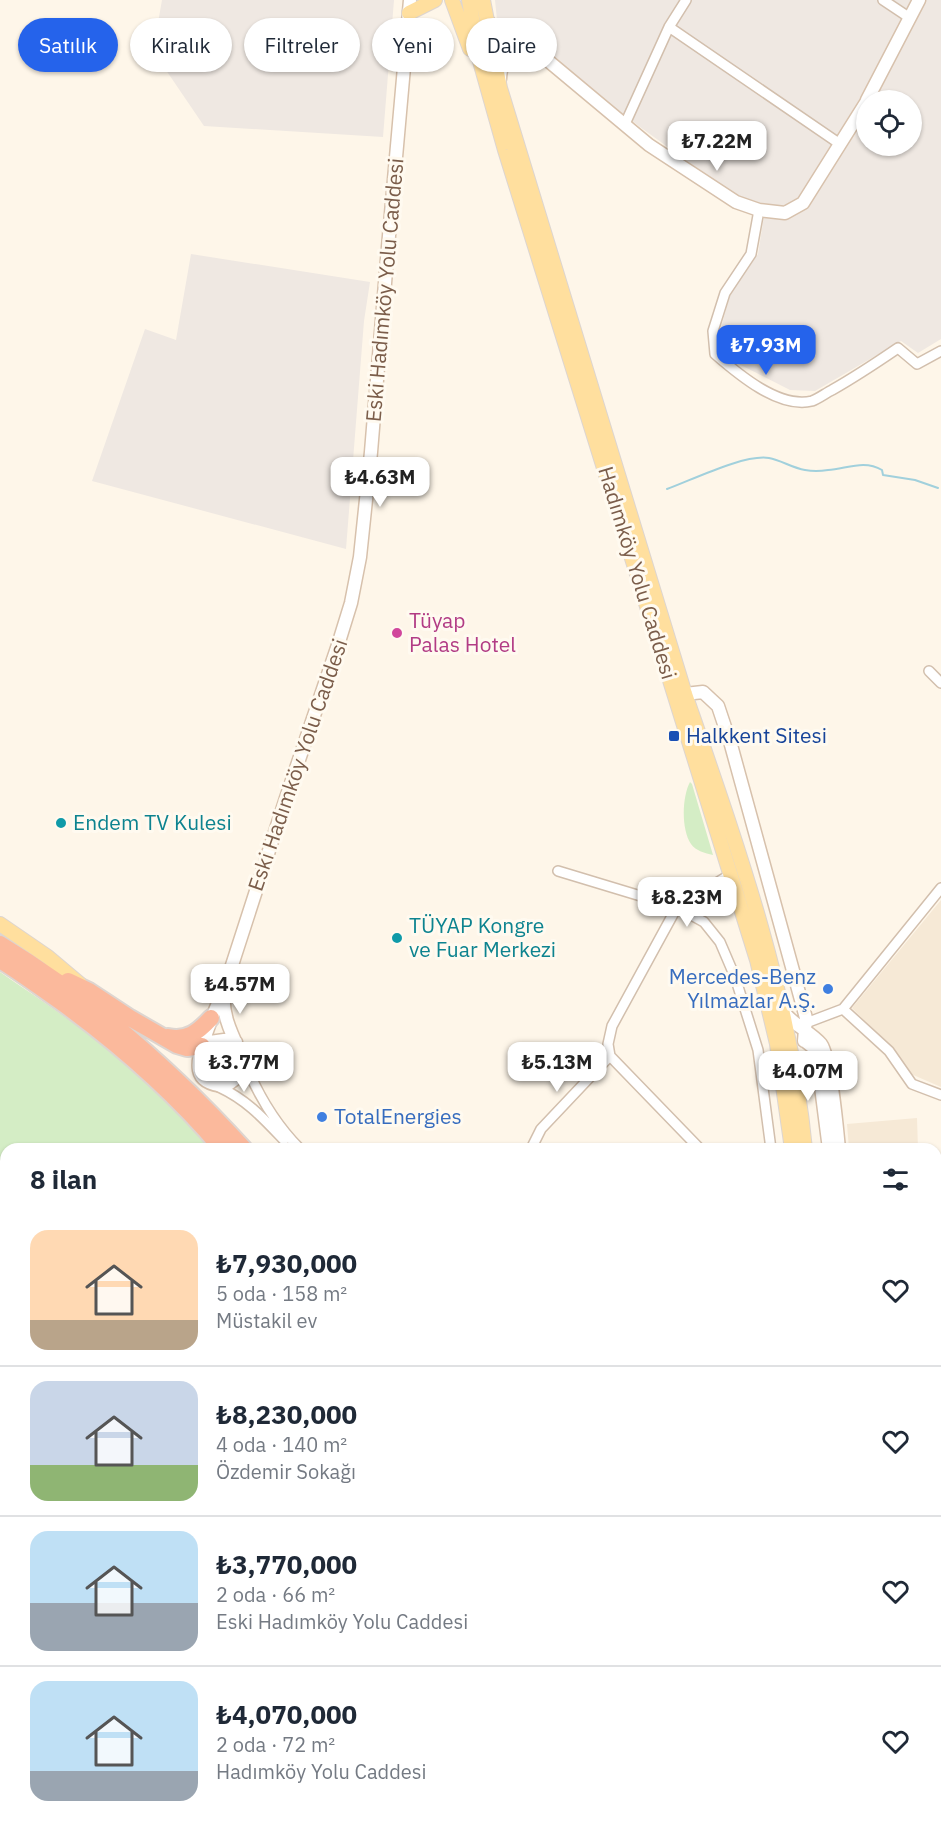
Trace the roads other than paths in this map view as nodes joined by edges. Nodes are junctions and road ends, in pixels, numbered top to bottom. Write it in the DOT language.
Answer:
graph roads {
  1 [pos="435,0"];
  2 [pos="440,0"];
  3 [pos="452,0"];
  4 [pos="469,0"];
  5 [pos="686,0"];
  6 [pos="883,0"];
  7 [pos="919,0"];
  8 [pos="409,6"];
  9 [pos="484,6"];
  10 [pos="910,18"];
  11 [pos="669,27"];
  12 [pos="466,38"];
  13 [pos="466,41"];
  14 [pos="557,69"];
  15 [pos="478,72"];
  16 [pos="501,72"];
  17 [pos="500,82"];
  18 [pos="873,90"];
  19 [pos="856,119"];
  20 [pos="625,124"];
  21 [pos="840,144"];
  22 [pos="505,150"];
  23 [pos="759,210"];
  24 [pos="941,351"];
  25 [pos="928,671"];
  26 [pos="941,682"];
  27 [pos="685,694"];
  28 [pos="558,871"];
  29 [pos="731,874"];
  30 [pos="941,888"];
  31 [pos="678,907"];
  32 [pos="0,924"];
  33 [pos="0,944"];
  34 [pos="0,960"];
  35 [pos="30,964"];
  36 [pos="224,990"];
  37 [pos="89,991"];
  38 [pos="843,1009"];
  39 [pos="782,1010"];
  40 [pos="211,1018"];
  41 [pos="805,1032"];
  42 [pos="159,1035"];
  43 [pos="236,1042"];
  44 [pos="138,1045"];
  45 [pos="202,1045"];
  46 [pos="609,1056"];
  47 [pos="245,1063"];
  48 [pos="794,1069"];
  49 [pos="217,1086"];
  50 [pos="941,1095"];
  51 [pos="217,1143"];
  52 [pos="238,1143"];
  53 [pos="286,1143"];
  54 [pos="295,1143"];
  55 [pos="534,1143"];
  56 [pos="694,1143"];
  57 [pos="770,1143"];
  58 [pos="791,1143"];
  59 [pos="804,1143"];
  60 [pos="828,1143"];
  61 [pos="838,1143"];
  1 -- 8 [label="main road"];
  2 -- 13 [label="main road"];
  3 -- 12 [label="main road"];
  4 -- 22 [label="main road, Hadımköy Yolu Caddesi"];
  5 -- 11 [label="street"];
  6 -- 10 [label="street"];
  7 -- 10 [label="street"];
  8 -- 36 [label="street, Eski Hadımköy Yolu Caddesi"];
  9 -- 17 [label="main road, Hadımköy Yolu Caddesi"];
  10 -- 18 [label="street"];
  11 -- 20 [label="street"];
  11 -- 21 [label="street"];
  14 -- 20 [label="street"];
  15 -- 22 [label="main road"];
  16 -- 17 [label="street"];
  17 -- 27 [label="main road, Hadımköy Yolu Caddesi"];
  19 -- 21 [label="street"];
  20 -- 23 [label="street"];
  21 -- 23 [label="street"];
  22 -- 29 [label="main road, Hadımköy Yolu Caddesi"];
  23 -- 24 [label="street"];
  25 -- 26 [label="street"];
  27 -- 39 [label="main road, Hadımköy Yolu Caddesi"];
  27 -- 41 [label="street"];
  28 -- 31 [label="street"];
  29 -- 31 [label="street"];
  29 -- 58 [label="main road, Hadımköy Yolu Caddesi"];
  30 -- 38 [label="street"];
  31 -- 46 [label="street"];
  31 -- 57 [label="street"];
  32 -- 37 [label="main road"];
  33 -- 35 [label="highway"];
  34 -- 51 [label="highway"];
  35 -- 37 [label="highway"];
  35 -- 44 [label="highway"];
  36 -- 40 [label="street, Eski Hadımköy Yolu Caddesi"];
  36 -- 43 [label="street, Eski Hadımköy Yolu Caddesi"];
  37 -- 42 [label="highway"];
  37 -- 44 [label="main road"];
  38 -- 41 [label="street"];
  38 -- 50 [label="street"];
  39 -- 41 [label="street"];
  39 -- 48 [label="main road, Hadımköy Yolu Caddesi"];
  40 -- 42 [label="highway"];
  40 -- 45 [label="street, Eski Hadımköy Yolu Caddesi"];
  41 -- 48 [label="street"];
  41 -- 60 [label="street"];
  41 -- 61 [label="street"];
  42 -- 45 [label="highway"];
  43 -- 45 [label="street"];
  43 -- 47 [label="street, Eski Hadımköy Yolu Caddesi"];
  44 -- 52 [label="highway"];
  45 -- 49 [label="street, Eski Hadımköy Yolu Caddesi"];
  46 -- 55 [label="street"];
  46 -- 56 [label="street"];
  47 -- 49 [label="street"];
  47 -- 54 [label="street, Eski Hadımköy Yolu Caddesi"];
  48 -- 59 [label="main road, Hadımköy Yolu Caddesi"];
  49 -- 53 [label="street, Eski Hadımköy Yolu Caddesi"];
}
